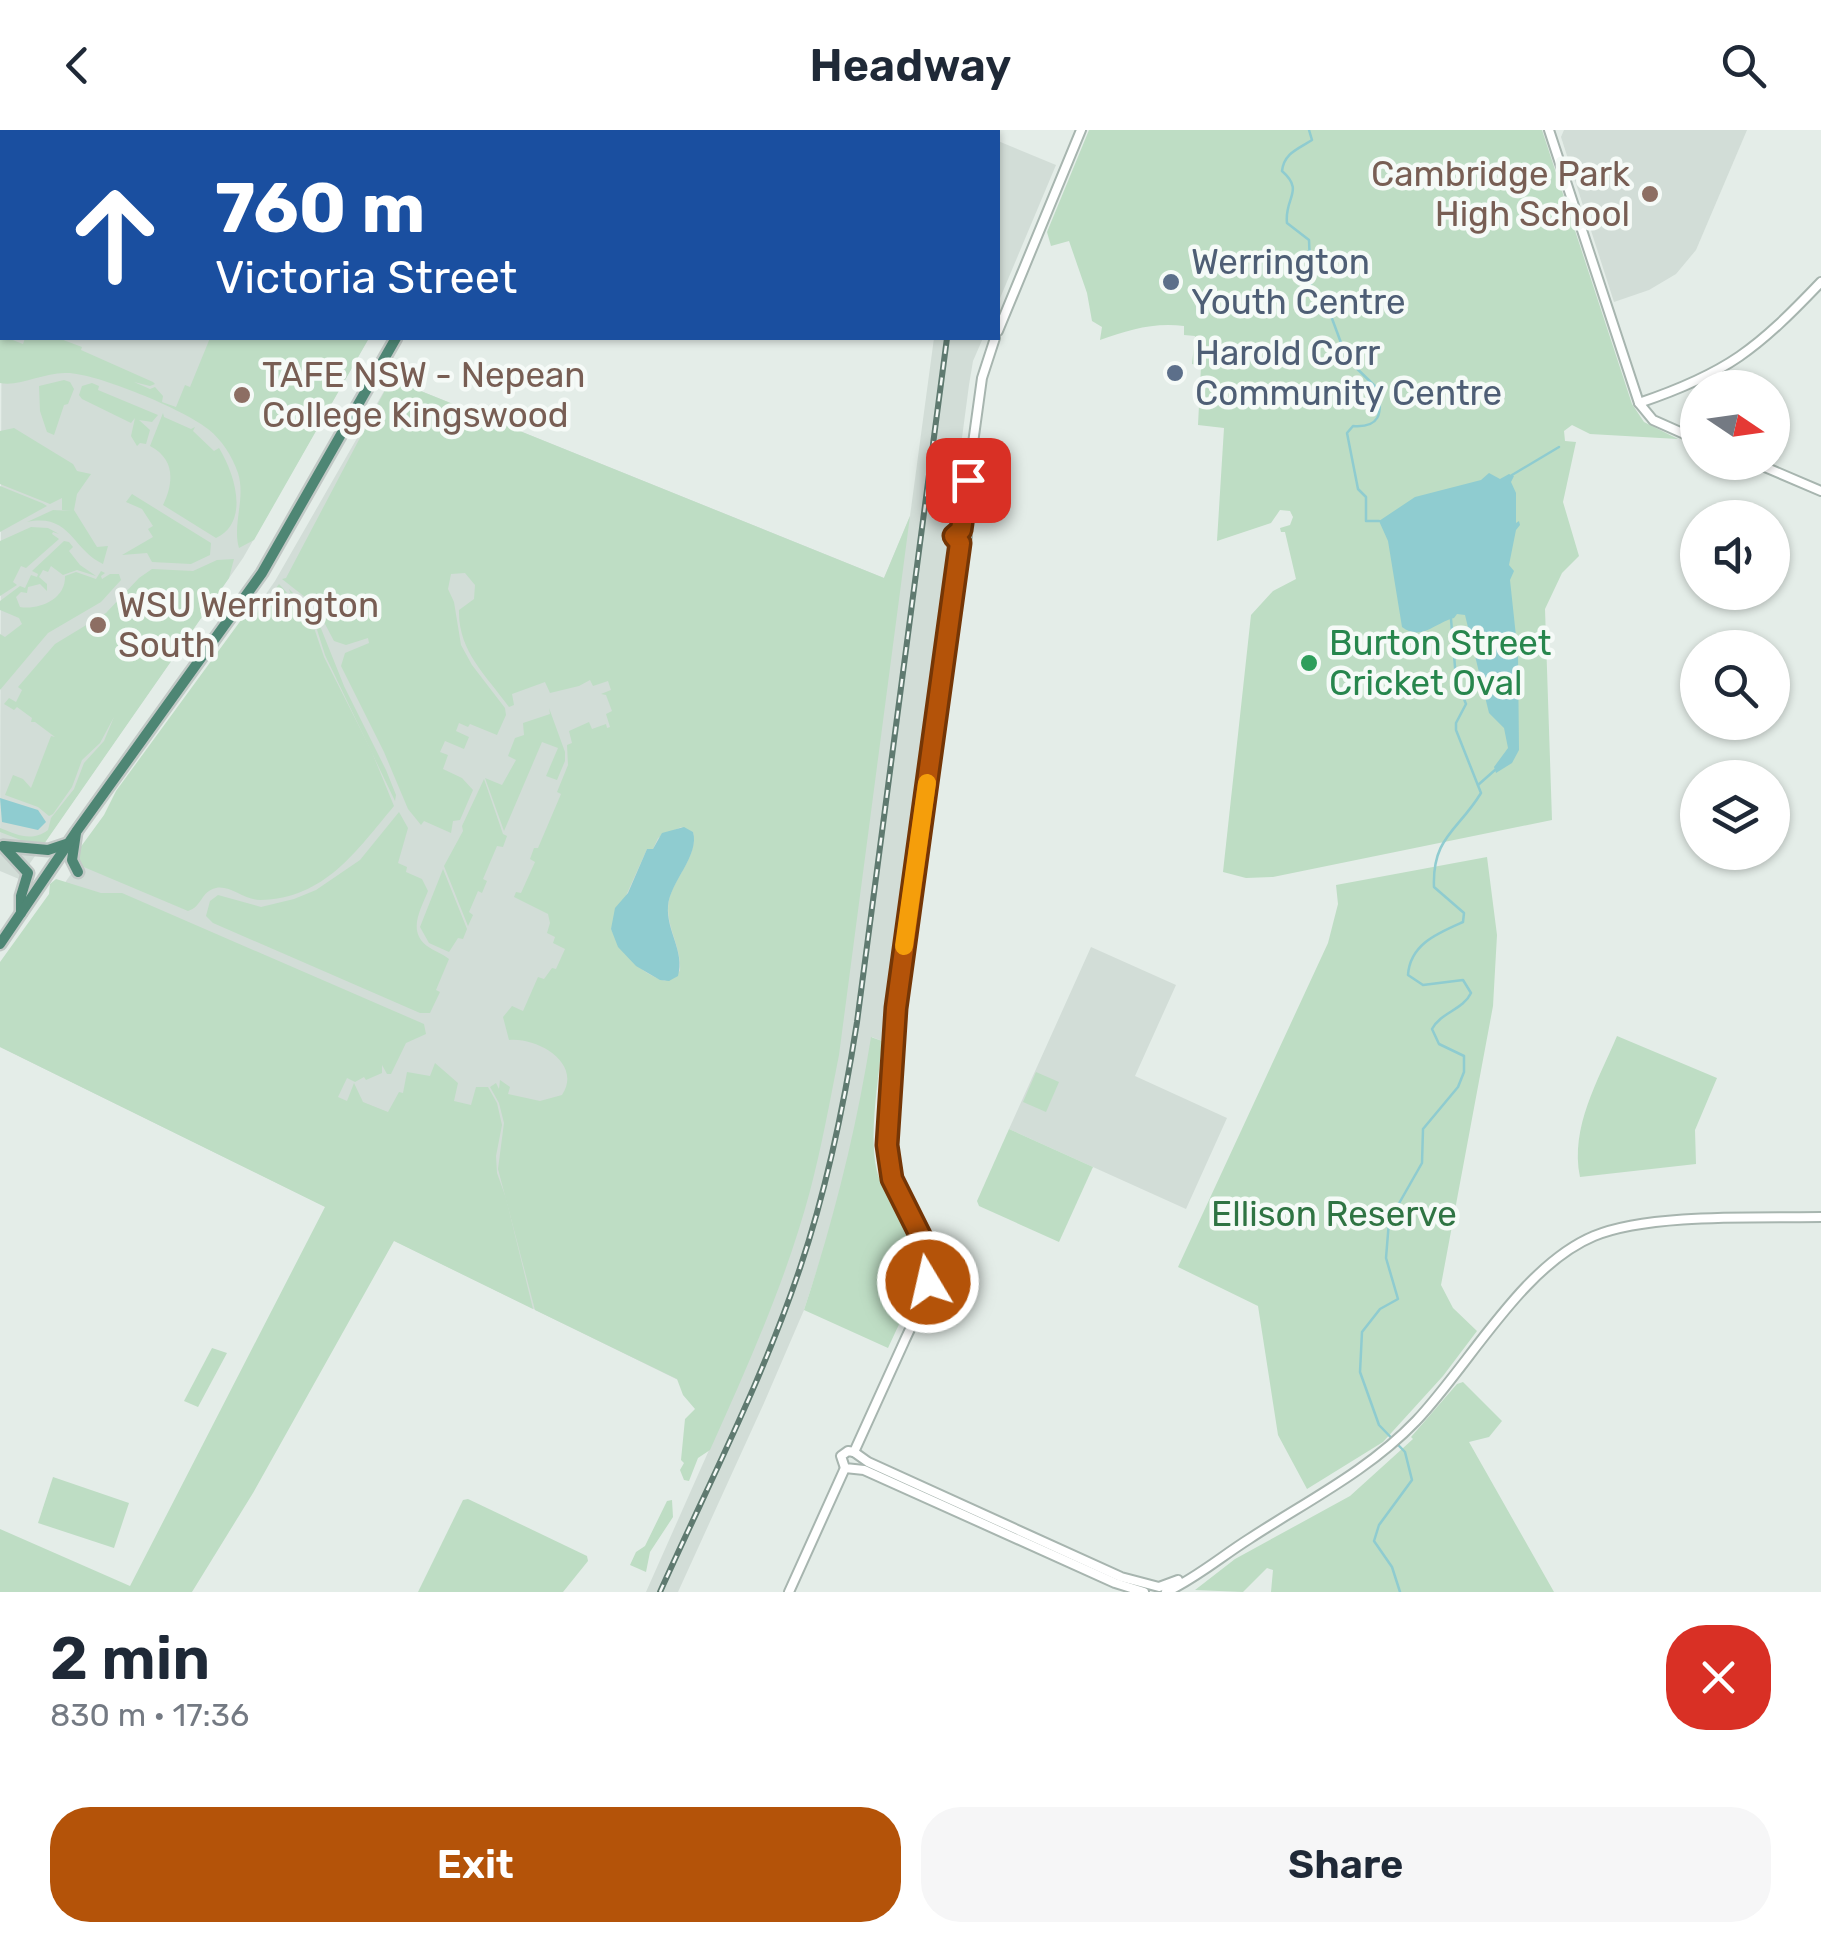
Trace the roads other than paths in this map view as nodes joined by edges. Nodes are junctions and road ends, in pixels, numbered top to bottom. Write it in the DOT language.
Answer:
graph roads {
  1 [pos="1081,130"];
  2 [pos="1549,130"];
  3 [pos="1821,282"];
  4 [pos="1000,324"];
  5 [pos="395,340"];
  6 [pos="994,340"];
  7 [pos="1639,403"];
  8 [pos="1680,432"];
  9 [pos="1790,478"];
  10 [pos="1821,491"];
  11 [pos="76,832"];
  12 [pos="68,844"];
  13 [pos="78,872"];
  14 [pos="21,912"];
  15 [pos="0,944"];
  16 [pos="1821,1216"];
  17 [pos="855,1454"];
  18 [pos="849,1468"];
  19 [pos="1162,1590"];
  20 [pos="789,1592"];
  21 [pos="1144,1592"];
  1 -- 4 [label="street"];
  2 -- 7 [label="street"];
  3 -- 7 [label="street"];
  5 -- 11 [label="highway"];
  6 -- 17 [label="street"];
  7 -- 8 [label="street"];
  9 -- 10 [label="street"];
  11 -- 12 [label="highway"];
  11 -- 13 [label="highway"];
  12 -- 14 [label="highway"];
  12 -- 14 [label="highway"];
  14 -- 15 [label="highway"];
  16 -- 19 [label="street"];
  17 -- 18 [label="street"];
  17 -- 18 [label="street"];
  17 -- 19 [label="street"];
  18 -- 20 [label="street"];
  18 -- 21 [label="street"];
}
